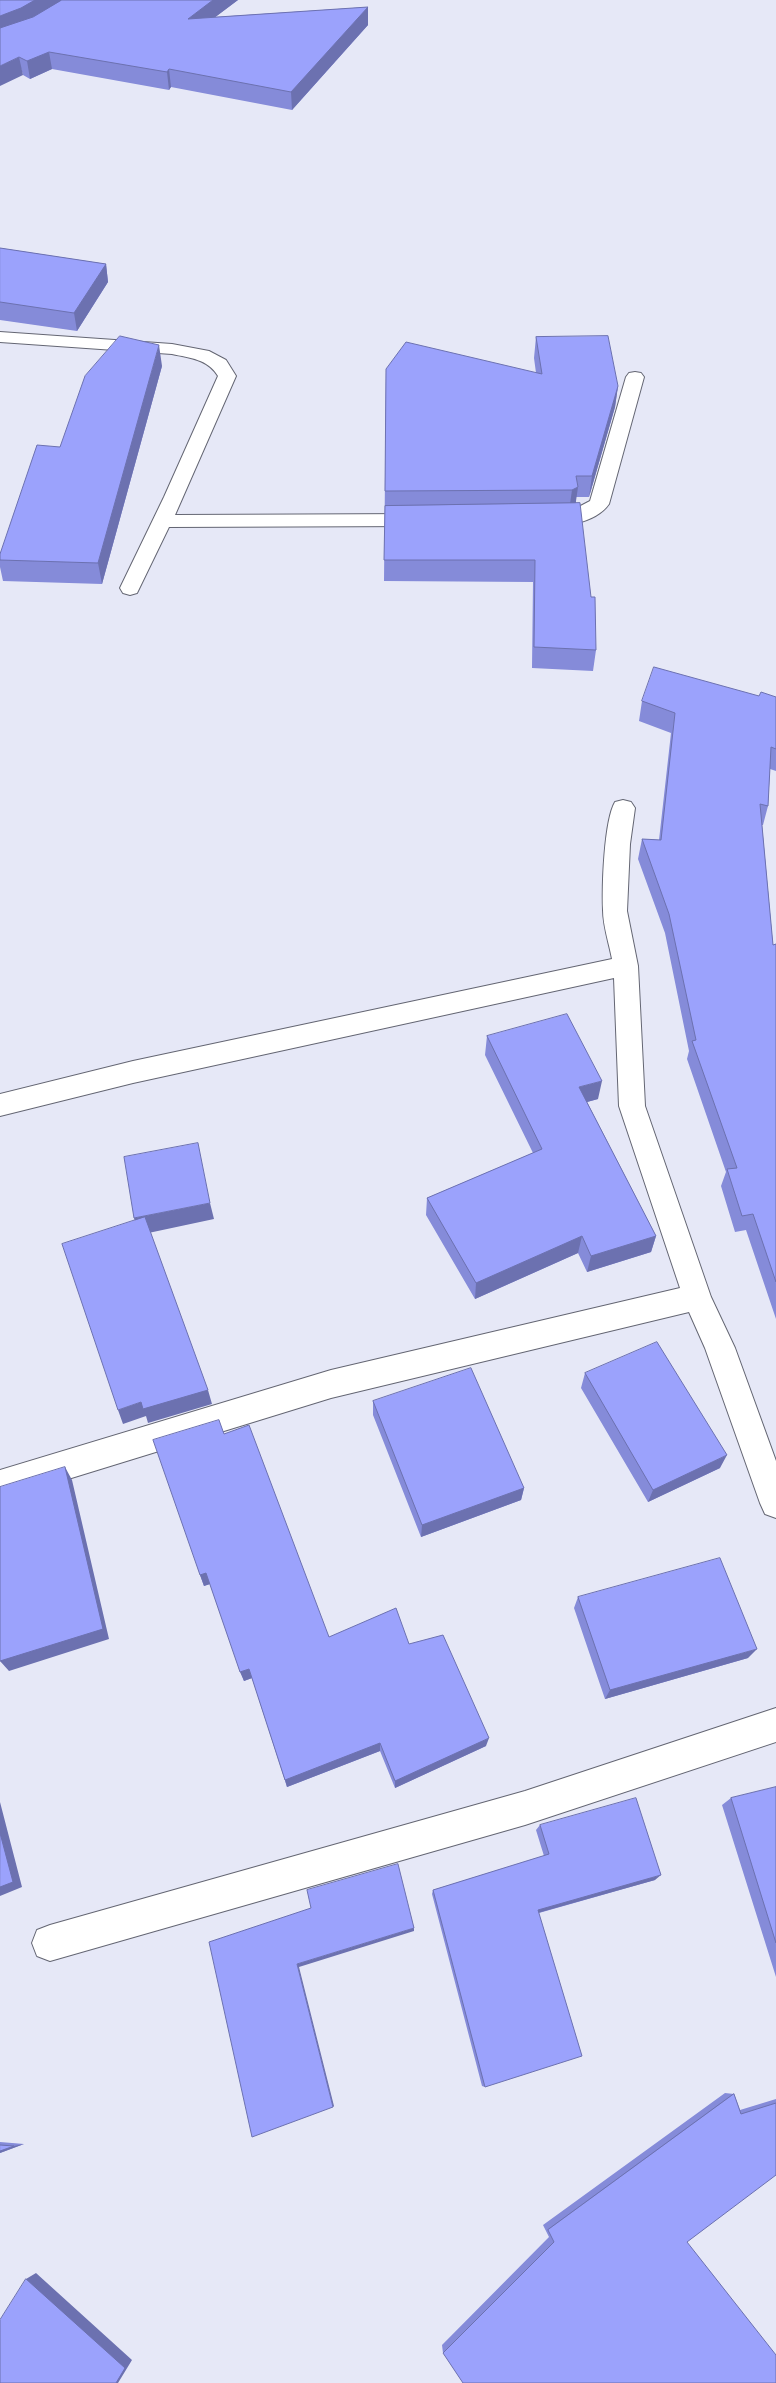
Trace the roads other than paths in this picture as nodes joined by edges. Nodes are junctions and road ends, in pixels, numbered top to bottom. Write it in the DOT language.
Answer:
graph roads {
  1 [pos="0,337"];
  2 [pos="635,377"];
  3 [pos="522,519"];
  4 [pos="442,520"];
  5 [pos="162,521"];
  6 [pos="130,588"];
  7 [pos="624,808"];
  8 [pos="626,966"];
  9 [pos="0,1106"];
  10 [pos="697,1297"];
  11 [pos="0,1485"];
  12 [pos="776,1503"];
  13 [pos="776,1725"];
  14 [pos="50,1943"];
  1 -- 5 [label="street"];
  2 -- 3 [label="street"];
  4 -- 5 [label="street"];
  5 -- 6 [label="street"];
  7 -- 8 [label="street"];
  8 -- 9 [label="street"];
  8 -- 10 [label="street"];
  10 -- 11 [label="street"];
  10 -- 12 [label="street"];
  13 -- 14 [label="street"];
}
